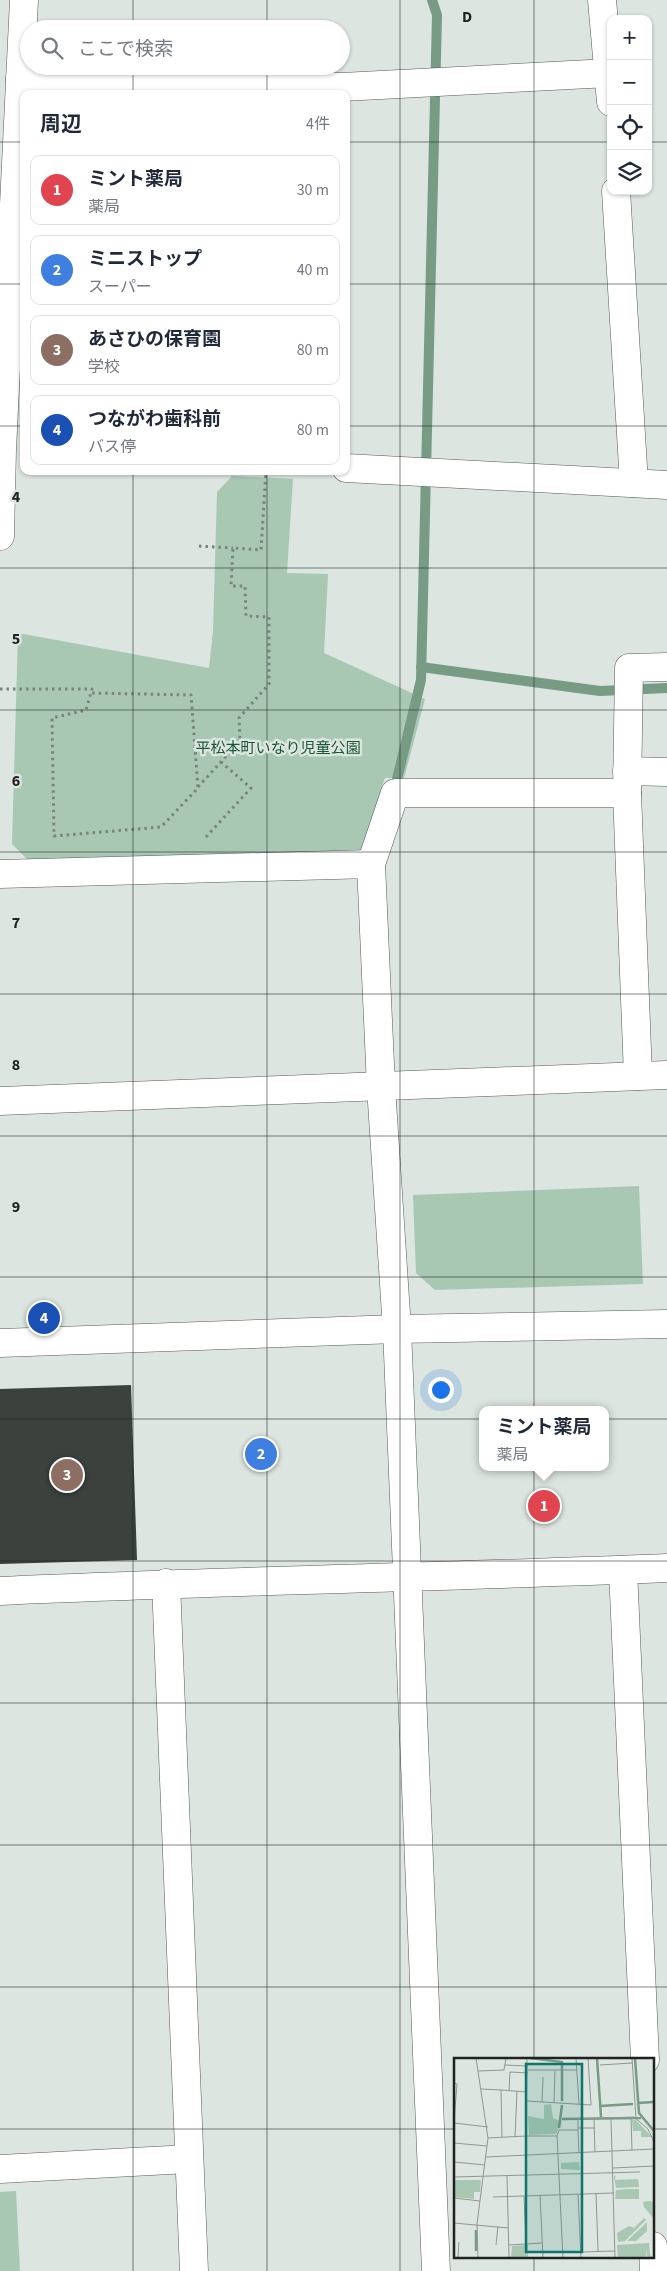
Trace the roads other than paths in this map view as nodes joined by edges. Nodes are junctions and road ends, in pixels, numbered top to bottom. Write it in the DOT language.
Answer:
graph roads {
  1 [pos="602,0"];
  2 [pos="16,13"];
  3 [pos="608,60"];
  4 [pos="607,73"];
  5 [pos="20,79"];
  6 [pos="342,90"];
  7 [pos="9,110"];
  8 [pos="616,195"];
  9 [pos="4,334"];
  10 [pos="13,450"];
  11 [pos="350,468"];
  12 [pos="634,483"];
  13 [pos="667,484"];
  14 [pos="0,536"];
  15 [pos="667,667"];
  16 [pos="667,772"];
  17 [pos="627,782"];
  18 [pos="371,864"];
  19 [pos="0,874"];
  20 [pos="667,1075"];
  21 [pos="638,1076"];
  22 [pos="382,1087"];
  23 [pos="0,1102"];
  24 [pos="667,1324"];
  25 [pos="398,1329"];
  26 [pos="0,1343"];
  27 [pos="667,1568"];
  28 [pos="623,1570"];
  29 [pos="407,1578"];
  30 [pos="166,1583"];
  31 [pos="0,1591"];
  32 [pos="645,2058"];
  33 [pos="189,2159"];
  34 [pos="0,2169"];
  35 [pos="654,2258"];
  36 [pos="667,2270"];
  37 [pos="194,2271"];
  38 [pos="436,2271"];
  39 [pos="655,2271"];
  1 -- 3 [label="street"];
  2 -- 5 [label="street"];
  4 -- 6 [label="street"];
  5 -- 6 [label="street"];
  5 -- 7 [label="street"];
  7 -- 9 [label="street"];
  8 -- 12 [label="street"];
  9 -- 10 [label="street"];
  10 -- 14 [label="street"];
  11 -- 12 [label="street"];
  12 -- 13 [label="street"];
  15 -- 17 [label="street"];
  16 -- 17 [label="street"];
  17 -- 18 [label="street"];
  17 -- 21 [label="street"];
  18 -- 19 [label="street"];
  18 -- 22 [label="street"];
  20 -- 21 [label="street"];
  21 -- 22 [label="street"];
  22 -- 23 [label="street"];
  22 -- 25 [label="street"];
  24 -- 25 [label="street"];
  25 -- 26 [label="street"];
  25 -- 29 [label="street"];
  27 -- 28 [label="street"];
  28 -- 29 [label="street"];
  28 -- 32 [label="street"];
  29 -- 30 [label="street"];
  29 -- 38 [label="street"];
  30 -- 31 [label="street"];
  30 -- 33 [label="street"];
  33 -- 34 [label="street"];
  33 -- 37 [label="street"];
  35 -- 39 [label="street"];
  36 -- 39 [label="street"];
}
